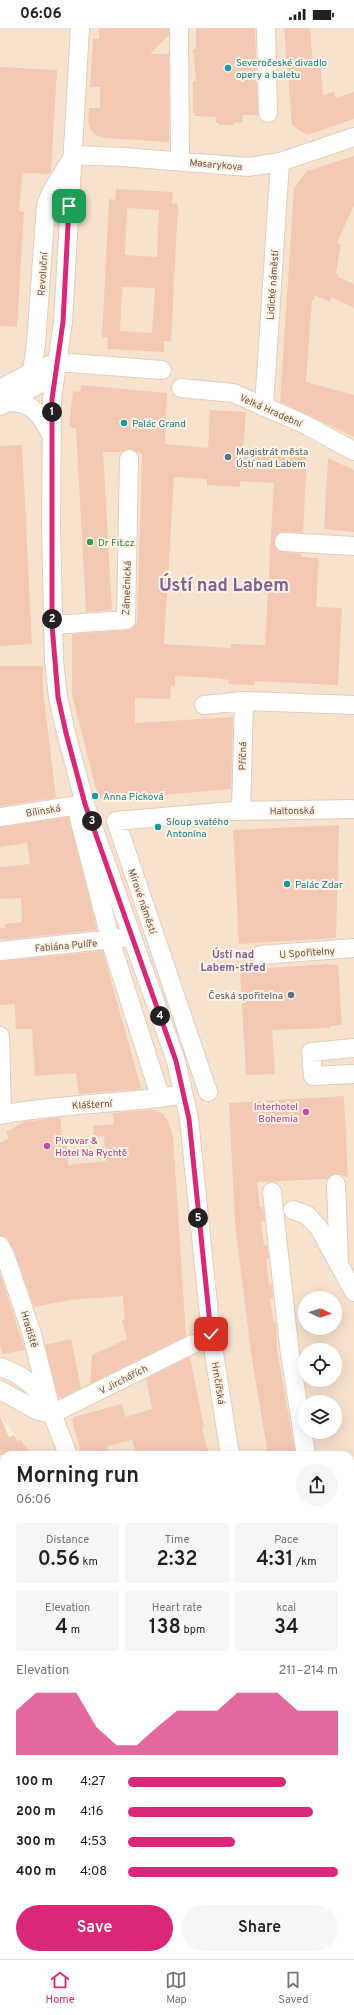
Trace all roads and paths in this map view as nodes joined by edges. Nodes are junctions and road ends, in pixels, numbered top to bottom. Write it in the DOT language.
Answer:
graph roads {
  1 [pos="80,28"];
  2 [pos="179,28"];
  3 [pos="266,28"];
  4 [pos="268,113"];
  5 [pos="354,138"];
  6 [pos="73,155"];
  7 [pos="180,161"];
  8 [pos="280,162"];
  9 [pos="56,369"];
  10 [pos="162,370"];
  11 [pos="32,372"];
  12 [pos="181,388"];
  13 [pos="2,399"];
  14 [pos="264,407"];
  15 [pos="52,437"];
  16 [pos="354,451"];
  17 [pos="129,459"];
  18 [pos="284,542"];
  19 [pos="354,546"];
  20 [pos="52,625"];
  21 [pos="244,701"];
  22 [pos="204,705"];
  23 [pos="354,705"];
  24 [pos="352,809"];
  25 [pos="82,811"];
  26 [pos="237,811"];
  27 [pos="0,817"];
  28 [pos="131,935"];
  29 [pos="111,940"];
  30 [pos="354,948"];
  31 [pos="0,951"];
  32 [pos="261,955"];
  33 [pos="0,1036"];
  34 [pos="354,1048"];
  35 [pos="354,1074"];
  36 [pos="208,1092"];
  37 [pos="159,1093"];
  38 [pos="184,1094"];
  39 [pos="1,1114"];
  40 [pos="336,1184"];
  41 [pos="272,1192"];
  42 [pos="293,1210"];
  43 [pos="0,1246"];
  44 [pos="339,1267"];
  45 [pos="354,1292"];
  46 [pos="193,1344"];
  47 [pos="0,1367"];
  48 [pos="0,1390"];
  49 [pos="52,1414"];
  50 [pos="66,1451"];
  51 [pos="229,1451"];
  52 [pos="305,1451"];
  1 -- 6 [label="street, Revoluční"];
  2 -- 7 [label="street"];
  3 -- 4 [label="street"];
  5 -- 8 [label="street, Masarykova"];
  6 -- 7 [label="street, Masarykova"];
  6 -- 9 [label="street, Revoluční"];
  6 -- 11 [label="street, Revoluční"];
  7 -- 8 [label="street, Masarykova"];
  8 -- 14 [label="street, Lidické náměstí"];
  9 -- 10 [label="street"];
  9 -- 11 [label="street"];
  9 -- 13 [label="street"];
  9 -- 15 [label="street, Revoluční"];
  11 -- 13 [label="street"];
  12 -- 14 [label="street, Velká Hradební"];
  13 -- 15 [label="street"];
  14 -- 16 [label="street, Velká Hradební"];
  15 -- 20 [label="street, Revoluční"];
  17 -- 20 [label="street, Zámečnická"];
  18 -- 19 [label="street"];
  20 -- 25 [label="street, Revoluční"];
  21 -- 22 [label="street"];
  21 -- 23 [label="street"];
  21 -- 26 [label="street, Příčná"];
  24 -- 26 [label="street, Haltonská"];
  25 -- 27 [label="street, Bílinská"];
  25 -- 28 [label="street"];
  25 -- 29 [label="street"];
  26 -- 36 [label="street, Mírové náměstí"];
  28 -- 29 [label="street, Fabiána Pulíře"];
  28 -- 38 [label="street"];
  29 -- 31 [label="street, Fabiána Pulíře"];
  29 -- 37 [label="street"];
  30 -- 32 [label="street, U Spořitelny"];
  33 -- 39 [label="street"];
  34 -- 35 [label="street"];
  38 -- 39 [label="street, Klášterní"];
  38 -- 51 [label="street, Hrnčířská"];
  40 -- 44 [label="street"];
  41 -- 52 [label="street"];
  42 -- 44 [label="street"];
  43 -- 49 [label="street, Hradiště"];
  44 -- 45 [label="street"];
  46 -- 49 [label="street, V Jirchářích"];
  47 -- 49 [label="street"];
  48 -- 49 [label="street"];
  49 -- 50 [label="street"];
}
